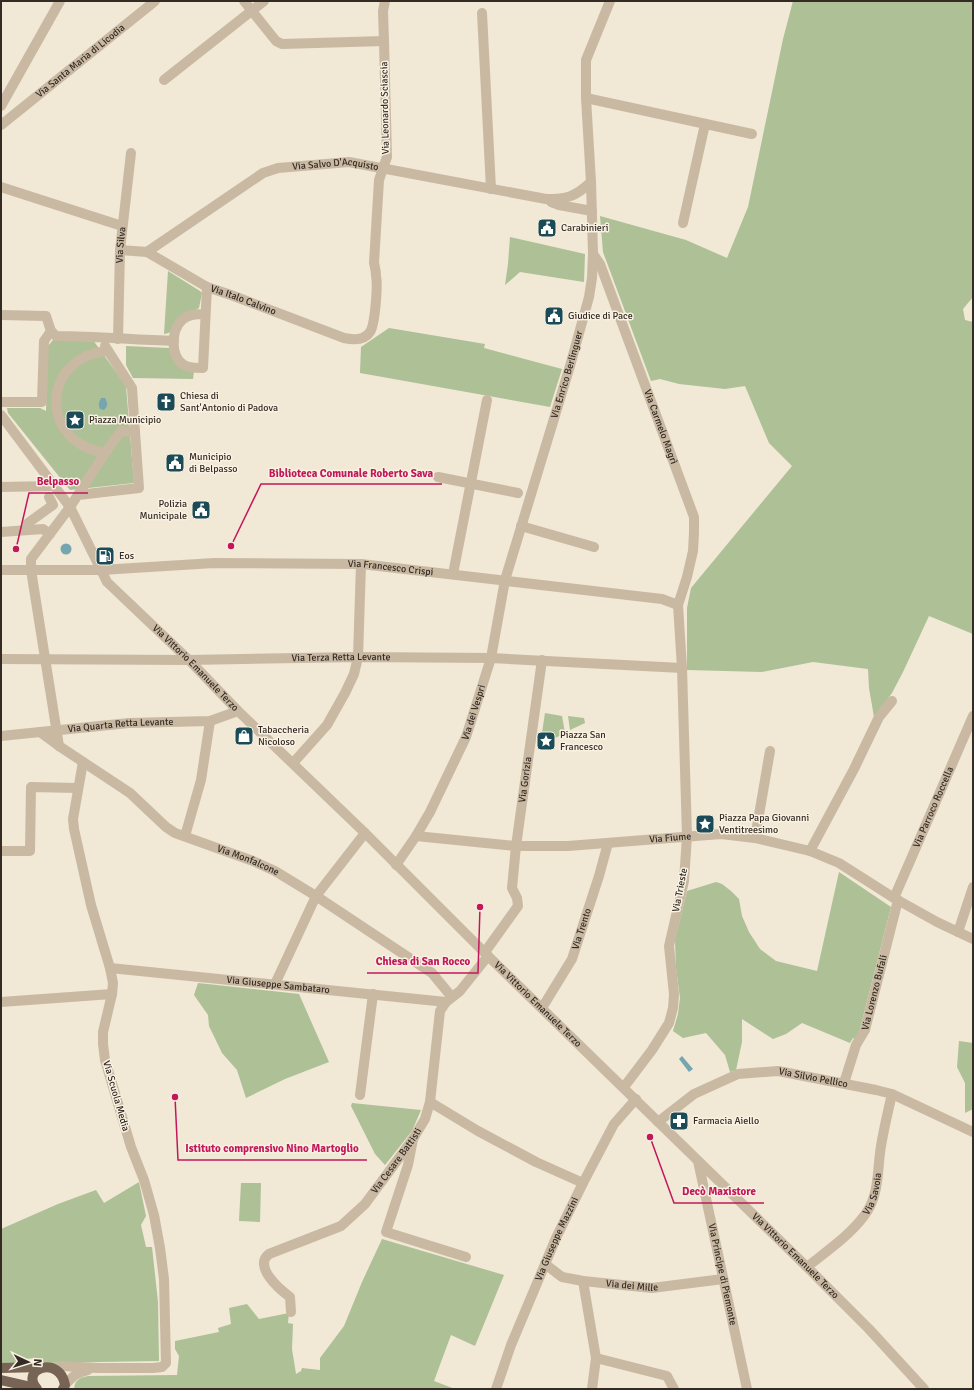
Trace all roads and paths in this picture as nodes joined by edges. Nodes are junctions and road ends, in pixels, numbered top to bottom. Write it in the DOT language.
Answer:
graph roads {
  1 [pos="60,1"];
  2 [pos="155,1"];
  3 [pos="244,1"];
  4 [pos="264,1"];
  5 [pos="385,1"];
  6 [pos="610,1"];
  7 [pos="252,10"];
  8 [pos="482,13"];
  9 [pos="384,41"];
  10 [pos="164,80"];
  11 [pos="586,98"];
  12 [pos="1,106"];
  13 [pos="3,121"];
  14 [pos="705,124"];
  15 [pos="752,134"];
  16 [pos="131,153"];
  17 [pos="384,168"];
  18 [pos="591,182"];
  19 [pos="1,187"];
  20 [pos="491,189"];
  21 [pos="546,199"];
  22 [pos="592,211"];
  23 [pos="683,223"];
  24 [pos="122,226"];
  25 [pos="120,250"];
  26 [pos="147,252"];
  27 [pos="593,254"];
  28 [pos="207,287"];
  29 [pos="205,314"];
  30 [pos="1,315"];
  31 [pos="51,331"];
  32 [pos="370,333"];
  33 [pos="98,336"];
  34 [pos="118,339"];
  35 [pos="174,341"];
  36 [pos="108,351"];
  37 [pos="487,400"];
  38 [pos="1,402"];
  39 [pos="42,402"];
  40 [pos="56,402"];
  41 [pos="1,415"];
  42 [pos="136,432"];
  43 [pos="105,453"];
  44 [pos="438,477"];
  45 [pos="471,484"];
  46 [pos="54,486"];
  47 [pos="1,487"];
  48 [pos="518,493"];
  49 [pos="78,495"];
  50 [pos="49,497"];
  51 [pos="70,507"];
  52 [pos="521,526"];
  53 [pos="28,530"];
  54 [pos="1,532"];
  55 [pos="50,534"];
  56 [pos="594,547"];
  57 [pos="361,564"];
  58 [pos="1,570"];
  59 [pos="31,570"];
  60 [pos="101,570"];
  61 [pos="453,574"];
  62 [pos="505,580"];
  63 [pos="678,604"];
  64 [pos="358,657"];
  65 [pos="491,658"];
  66 [pos="1,659"];
  67 [pos="45,659"];
  68 [pos="189,660"];
  69 [pos="542,660"];
  70 [pos="682,668"];
  71 [pos="892,701"];
  72 [pos="238,711"];
  73 [pos="973,716"];
  74 [pos="210,721"];
  75 [pos="56,730"];
  76 [pos="40,732"];
  77 [pos="1,736"];
  78 [pos="59,746"];
  79 [pos="770,751"];
  80 [pos="83,762"];
  81 [pos="293,763"];
  82 [pos="78,788"];
  83 [pos="365,833"];
  84 [pos="185,836"];
  85 [pos="416,836"];
  86 [pos="687,836"];
  87 [pos="755,838"];
  88 [pos="608,843"];
  89 [pos="516,846"];
  90 [pos="1,851"];
  91 [pos="810,851"];
  92 [pos="396,865"];
  93 [pos="973,887"];
  94 [pos="316,896"];
  95 [pos="896,899"];
  96 [pos="958,932"];
  97 [pos="973,939"];
  98 [pos="486,954"];
  99 [pos="110,968"];
  100 [pos="275,984"];
  101 [pos="112,994"];
  102 [pos="372,994"];
  103 [pos="448,999"];
  104 [pos="1,1002"];
  105 [pos="542,1008"];
  106 [pos="844,1083"];
  107 [pos="624,1087"];
  108 [pos="892,1094"];
  109 [pos="360,1095"];
  110 [pos="636,1099"];
  111 [pos="430,1102"];
  112 [pos="658,1122"];
  113 [pos="973,1132"];
  114 [pos="413,1139"];
  115 [pos="698,1160"];
  116 [pos="583,1183"];
  117 [pos="466,1257"];
  118 [pos="545,1264"];
  119 [pos="807,1268"];
  120 [pos="723,1279"];
  121 [pos="583,1281"];
  122 [pos="291,1312"];
  123 [pos="596,1358"];
  124 [pos="50,1367"];
  125 [pos="1,1368"];
  126 [pos="98,1368"];
  127 [pos="1,1380"];
  128 [pos="64,1387"];
  129 [pos="37,1389"];
  130 [pos="496,1389"];
  131 [pos="592,1389"];
  132 [pos="674,1389"];
  133 [pos="748,1389"];
  134 [pos="924,1389"];
  1 -- 12 [label="street"];
  2 -- 13 [label="street, Via Santa Maria di Licodia"];
  3 -- 7 [label="street"];
  4 -- 7 [label="street"];
  5 -- 9 [label="street, Via Leonardo Sciascia"];
  6 -- 11 [label="street, Via Enrico Berlinguer"];
  7 -- 9 [label="street"];
  7 -- 10 [label="street"];
  8 -- 20 [label="street"];
  9 -- 17 [label="street, Via Leonardo Sciascia"];
  11 -- 14 [label="street"];
  11 -- 18 [label="street, Via Enrico Berlinguer"];
  14 -- 15 [label="street"];
  14 -- 23 [label="street"];
  16 -- 24 [label="street, Via Silva"];
  17 -- 20 [label="street, Via Salvo D'Acquisto"];
  17 -- 26 [label="street, Via Salvo D'Acquisto"];
  17 -- 32 [label="street, Via Leonardo Sciascia"];
  18 -- 21 [label="street"];
  18 -- 22 [label="street, Via Enrico Berlinguer"];
  19 -- 24 [label="street"];
  20 -- 21 [label="street, Via Salvo D'Acquisto"];
  21 -- 22 [label="street"];
  22 -- 27 [label="street, Via Enrico Berlinguer"];
  24 -- 25 [label="street, Via Silva"];
  25 -- 26 [label="street, Via Italo Calvino"];
  25 -- 34 [label="street, Via Silva"];
  26 -- 28 [label="street, Via Italo Calvino"];
  27 -- 52 [label="street, Via Enrico Berlinguer"];
  27 -- 63 [label="street, Via Carmelo Magrì"];
  28 -- 29 [label="street"];
  28 -- 32 [label="street, Via Italo Calvino"];
  29 -- 35 [label="street"];
  29 -- 35 [label="street"];
  30 -- 31 [label="street"];
  31 -- 33 [label="street"];
  31 -- 39 [label="street"];
  33 -- 34 [label="street"];
  33 -- 36 [label="street"];
  34 -- 35 [label="street"];
  36 -- 40 [label="street"];
  36 -- 42 [label="street"];
  37 -- 45 [label="street"];
  38 -- 39 [label="street"];
  39 -- 40 [label="street"];
  40 -- 43 [label="street"];
  41 -- 46 [label="street, Via Vittorio Emanuele Terzo"];
  42 -- 43 [label="street"];
  42 -- 49 [label="street"];
  43 -- 49 [label="street"];
  44 -- 45 [label="street"];
  45 -- 48 [label="street"];
  45 -- 61 [label="street"];
  46 -- 47 [label="street"];
  46 -- 51 [label="street, Via Vittorio Emanuele Terzo"];
  49 -- 51 [label="street"];
  50 -- 53 [label="street"];
  51 -- 55 [label="street"];
  51 -- 60 [label="street, Via Vittorio Emanuele Terzo"];
  52 -- 56 [label="street"];
  52 -- 62 [label="street, Via Enrico Berlinguer"];
  53 -- 54 [label="street"];
  53 -- 55 [label="street"];
  55 -- 59 [label="street"];
  57 -- 60 [label="street, Via Francesco Crispi"];
  57 -- 61 [label="street, Via Francesco Crispi"];
  57 -- 64 [label="street"];
  58 -- 59 [label="street, Via Francesco Crispi"];
  59 -- 60 [label="street, Via Francesco Crispi"];
  59 -- 67 [label="street"];
  60 -- 68 [label="street, Via Vittorio Emanuele Terzo"];
  61 -- 62 [label="street, Via Francesco Crispi"];
  62 -- 63 [label="street, Via Francesco Crispi"];
  62 -- 65 [label="street, Via dei Vespri"];
  63 -- 70 [label="street, Via Trieste"];
  64 -- 65 [label="street, Via Terza Retta Levante"];
  64 -- 68 [label="street, Via Terza Retta Levante"];
  64 -- 81 [label="street"];
  65 -- 69 [label="street, Via Terza Retta Levante"];
  65 -- 85 [label="street, Via dei Vespri"];
  66 -- 67 [label="street, Via Terza Retta Levante"];
  67 -- 68 [label="street, Via Terza Retta Levante"];
  67 -- 75 [label="street"];
  68 -- 72 [label="street, Via Vittorio Emanuele Terzo"];
  69 -- 70 [label="street, Via Terza Retta Levante"];
  69 -- 89 [label="street, Via Gorizia"];
  70 -- 86 [label="street, Via Trieste"];
  71 -- 91 [label="street"];
  72 -- 74 [label="street, Via Quarta Retta Levante"];
  72 -- 81 [label="street, Via Vittorio Emanuele Terzo"];
  73 -- 95 [label="street, Via Parroco Roccella"];
  74 -- 75 [label="street, Via Quarta Retta Levante"];
  74 -- 84 [label="street"];
  75 -- 76 [label="street, Via Quarta Retta Levante"];
  75 -- 78 [label="street"];
  76 -- 77 [label="street, Via Quarta Retta Levante"];
  76 -- 78 [label="street, Via Monfalcone"];
  78 -- 80 [label="street, Via Monfalcone"];
  79 -- 87 [label="street"];
  80 -- 82 [label="street, Via Scuola Media"];
  80 -- 84 [label="street, Via Monfalcone"];
  81 -- 83 [label="street, Via Vittorio Emanuele Terzo"];
  82 -- 90 [label="street"];
  82 -- 99 [label="street, Via Scuola Media"];
  83 -- 92 [label="street, Via Vittorio Emanuele Terzo"];
  83 -- 94 [label="street"];
  84 -- 94 [label="street, Via Monfalcone"];
  85 -- 89 [label="street, Via Fiume"];
  85 -- 92 [label="street, Via dei Vespri"];
  86 -- 87 [label="street, Via Fiume"];
  86 -- 88 [label="street, Via Fiume"];
  86 -- 107 [label="street, Via Trieste"];
  87 -- 91 [label="street, Via Fiume"];
  88 -- 89 [label="street, Via Fiume"];
  88 -- 105 [label="street, Via Trento"];
  89 -- 98 [label="street, Via Gorizia"];
  91 -- 95 [label="street, Via Fiume"];
  92 -- 98 [label="street, Via Vittorio Emanuele Terzo"];
  93 -- 96 [label="street"];
  94 -- 100 [label="street"];
  94 -- 103 [label="street, Via Monfalcone"];
  95 -- 96 [label="street, Via Fiume"];
  95 -- 106 [label="street, Via Lorenzo Bufali"];
  96 -- 97 [label="street, Via Fiume"];
  98 -- 103 [label="street, Via Cesare Battisti"];
  98 -- 105 [label="street, Via Vittorio Emanuele Terzo"];
  99 -- 100 [label="street, Via Giuseppe Sambataro"];
  99 -- 101 [label="street, Via Scuola Media"];
  100 -- 102 [label="street, Via Giuseppe Sambataro"];
  101 -- 104 [label="street"];
  101 -- 126 [label="street, Via Scuola Media"];
  102 -- 103 [label="street, Via Giuseppe Sambataro"];
  102 -- 109 [label="street"];
  103 -- 111 [label="street, Via Cesare Battisti"];
  105 -- 107 [label="street, Via Vittorio Emanuele Terzo"];
  106 -- 108 [label="street, Via Silvio Pellico"];
  106 -- 112 [label="street, Via Silvio Pellico"];
  107 -- 110 [label="street, Via Vittorio Emanuele Terzo"];
  108 -- 113 [label="street, Via Silvio Pellico"];
  108 -- 119 [label="street, Via Savoia"];
  110 -- 112 [label="street, Via Vittorio Emanuele Terzo"];
  110 -- 116 [label="street, Via Giuseppe Mazzini"];
  111 -- 114 [label="street, Via Cesare Battisti"];
  111 -- 116 [label="street"];
  112 -- 115 [label="street, Via Vittorio Emanuele Terzo"];
  114 -- 117 [label="street"];
  114 -- 122 [label="street, Via Cesare Battisti"];
  115 -- 119 [label="street, Via Vittorio Emanuele Terzo"];
  115 -- 120 [label="street, Via Principe di Piemonte"];
  116 -- 118 [label="street, Via Giuseppe Mazzini"];
  118 -- 121 [label="street, Via dei Mille"];
  118 -- 130 [label="street, Via Giuseppe Mazzini"];
  119 -- 134 [label="street, Via Vittorio Emanuele Terzo"];
  120 -- 121 [label="street, Via dei Mille"];
  120 -- 133 [label="street, Via Principe di Piemonte"];
  121 -- 123 [label="street"];
  123 -- 131 [label="street"];
  123 -- 132 [label="street"];
  124 -- 125 [label="main road"];
  124 -- 126 [label="street"];
  124 -- 128 [label="main road"];
  124 -- 129 [label="main road"];
  126 -- 128 [label="street"];
  127 -- 129 [label="main road"];
}
